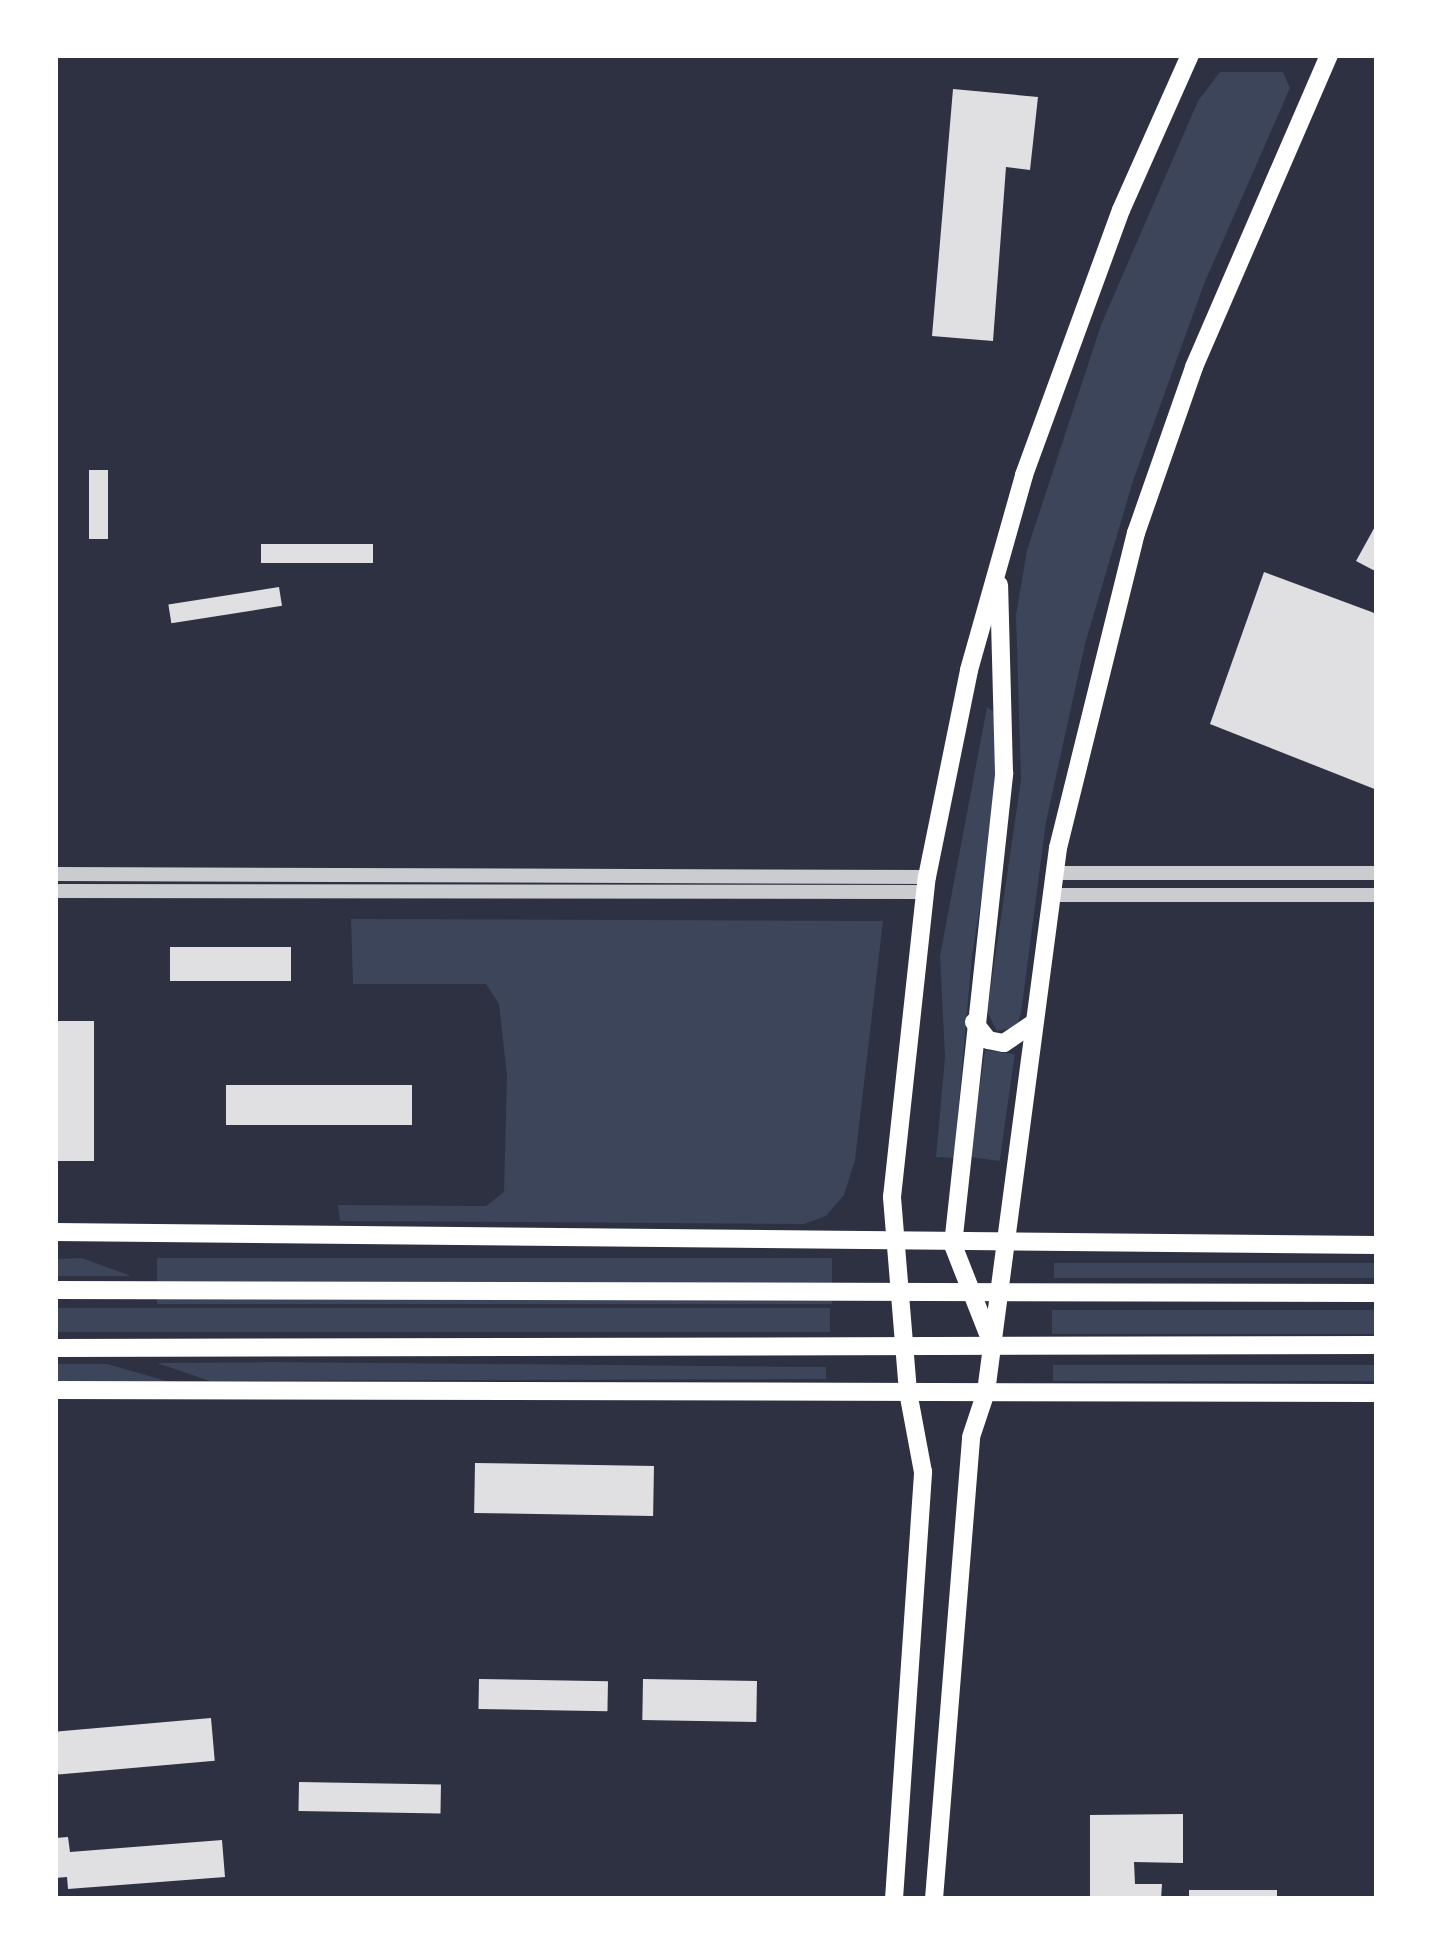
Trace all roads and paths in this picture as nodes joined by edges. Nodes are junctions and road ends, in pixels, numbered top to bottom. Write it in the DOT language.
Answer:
graph roads {
  1 [pos="1190,55"];
  2 [pos="1329,55"];
  3 [pos="998,565"];
  4 [pos="1055,873"];
  5 [pos="1377,873"];
  6 [pos="55,874"];
  7 [pos="926,884"];
  8 [pos="55,891"];
  9 [pos="1377,895"];
  10 [pos="1052,896"];
  11 [pos="974,1022"];
  12 [pos="1034,1024"];
  13 [pos="55,1232"];
  14 [pos="896,1244"];
  15 [pos="953,1245"];
  16 [pos="1006,1245"];
  17 [pos="1377,1245"];
  18 [pos="55,1290"];
  19 [pos="900,1292"];
  20 [pos="972,1292"];
  21 [pos="999,1293"];
  22 [pos="1377,1293"];
  23 [pos="904,1344"];
  24 [pos="992,1345"];
  25 [pos="1377,1346"];
  26 [pos="55,1348"];
  27 [pos="55,1390"];
  28 [pos="908,1392"];
  29 [pos="986,1392"];
  30 [pos="1377,1393"];
  31 [pos="894,1899"];
  32 [pos="934,1899"];
  1 -- 3 [label="highway"];
  2 -- 4 [label="highway"];
  3 -- 7 [label="highway"];
  3 -- 11 [label="highway"];
  4 -- 5 [label="street"];
  4 -- 10 [label="highway"];
  6 -- 7 [label="street"];
  7 -- 8 [label="street"];
  7 -- 14 [label="highway"];
  9 -- 10 [label="street"];
  10 -- 12 [label="highway"];
  11 -- 12 [label="highway"];
  11 -- 15 [label="highway"];
  12 -- 16 [label="highway"];
  13 -- 14 [label="highway"];
  14 -- 15 [label="highway"];
  14 -- 19 [label="highway"];
  15 -- 16 [label="highway"];
  15 -- 20 [label="highway"];
  16 -- 17 [label="highway"];
  16 -- 21 [label="highway"];
  18 -- 19 [label="highway"];
  19 -- 20 [label="highway"];
  19 -- 23 [label="highway"];
  20 -- 21 [label="highway"];
  20 -- 24 [label="highway"];
  21 -- 22 [label="highway"];
  21 -- 24 [label="highway"];
  23 -- 24 [label="highway"];
  23 -- 26 [label="highway"];
  23 -- 28 [label="highway"];
  24 -- 25 [label="highway"];
  24 -- 29 [label="highway"];
  27 -- 28 [label="highway"];
  28 -- 29 [label="highway"];
  28 -- 31 [label="highway"];
  29 -- 30 [label="highway"];
  29 -- 32 [label="highway"];
}
